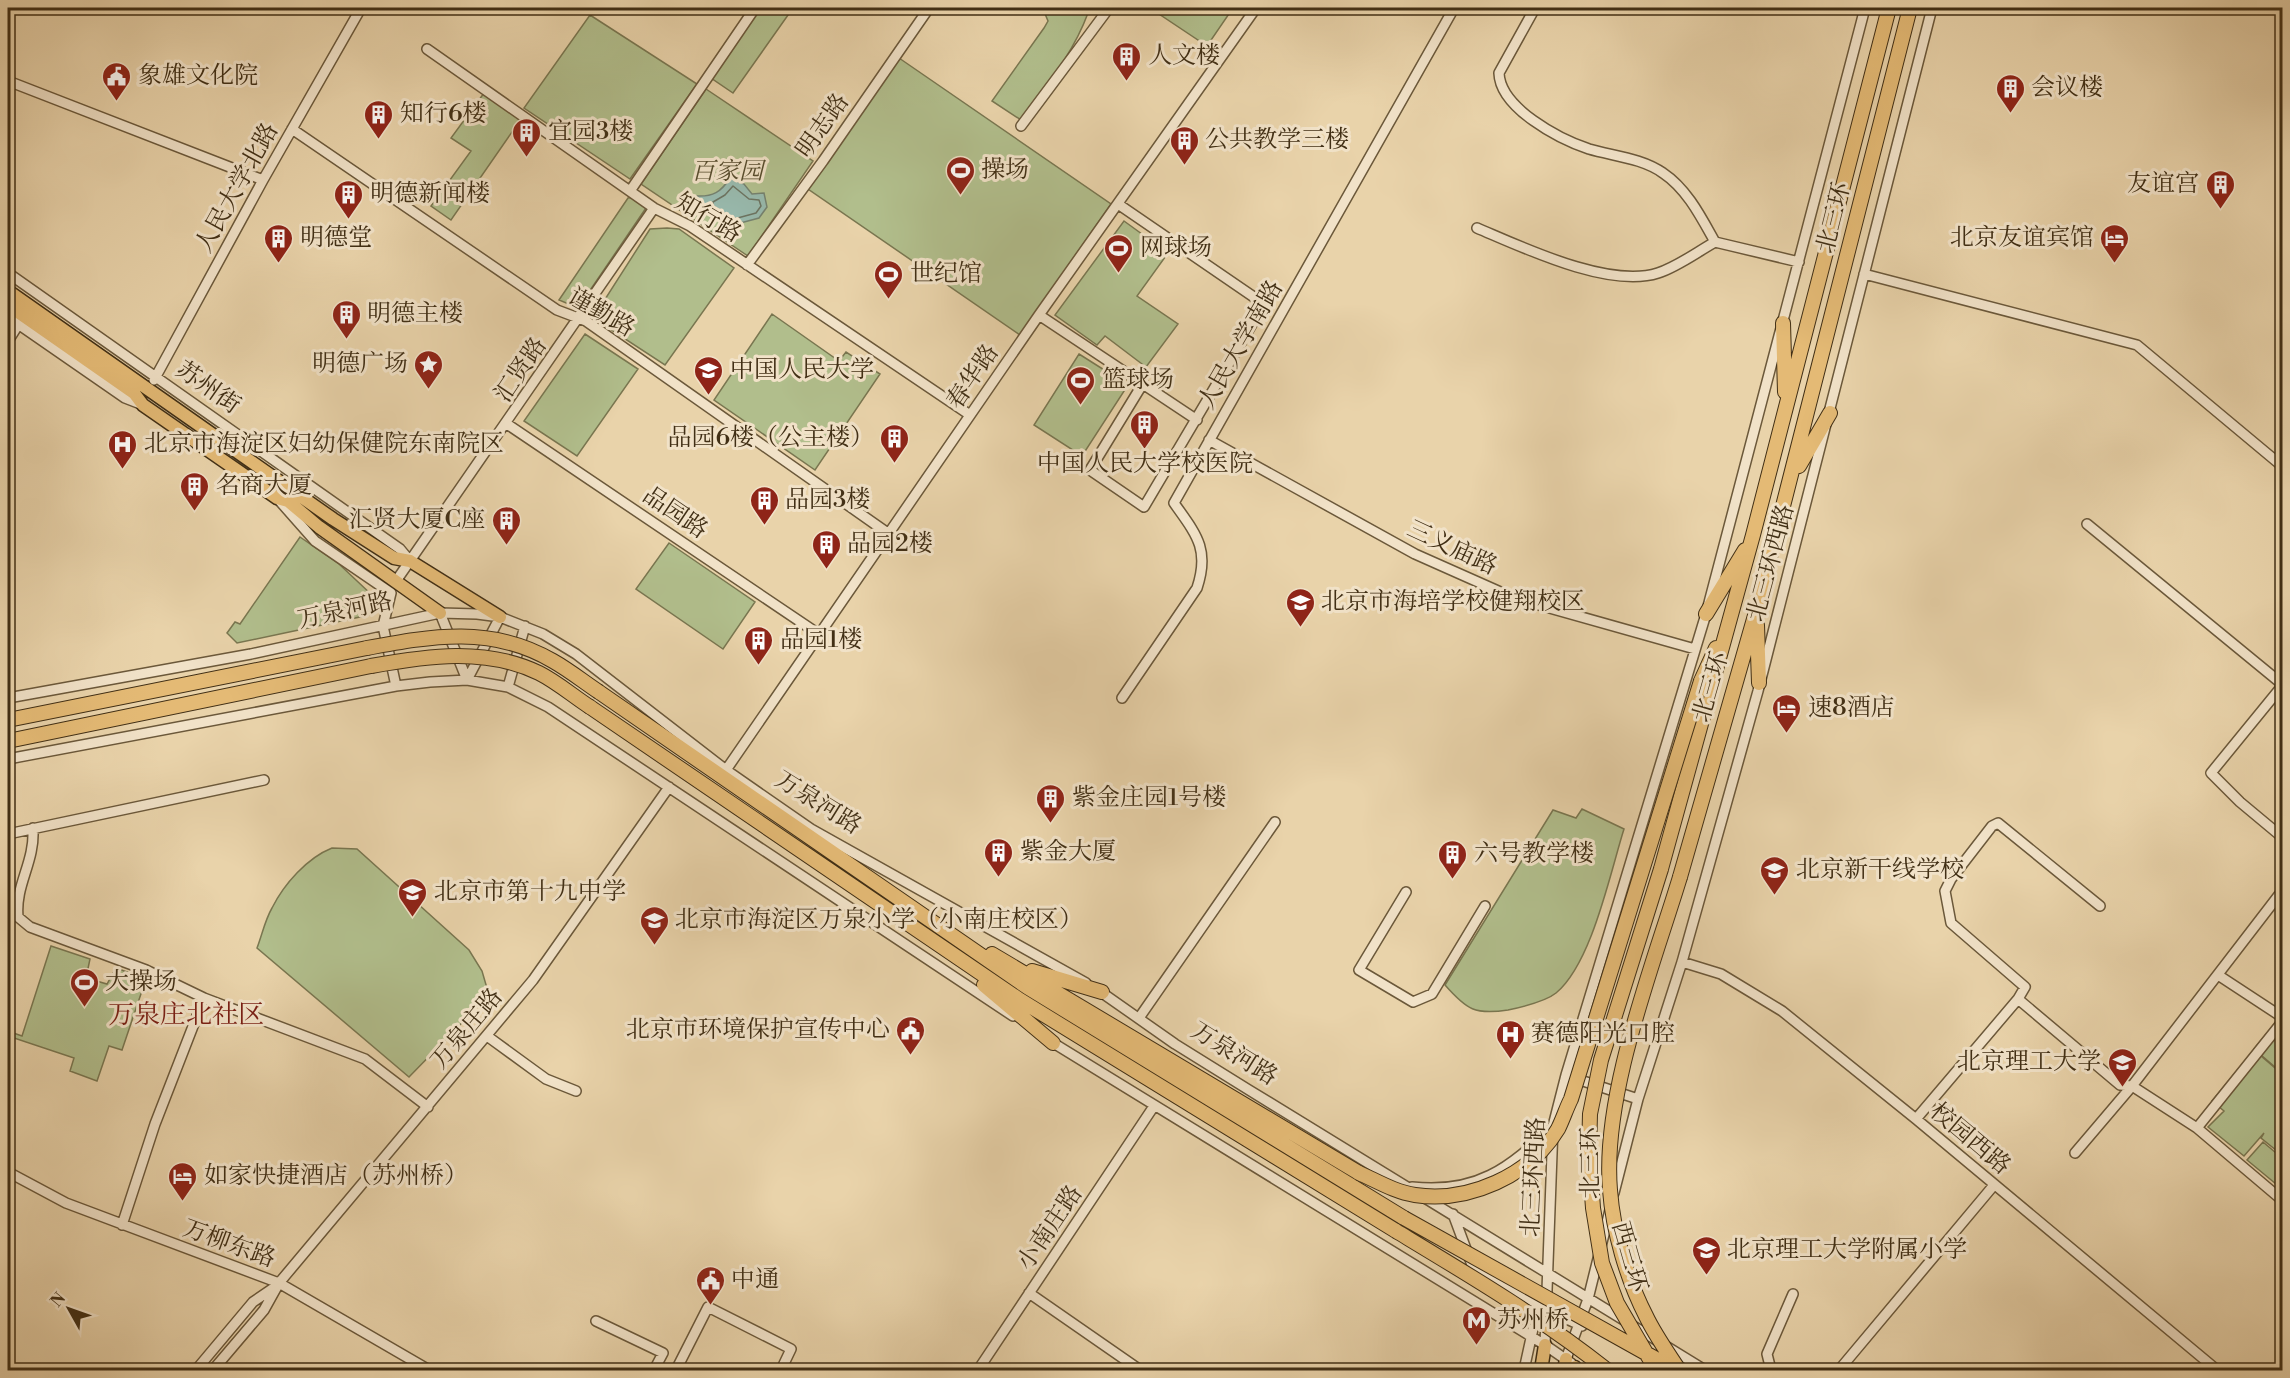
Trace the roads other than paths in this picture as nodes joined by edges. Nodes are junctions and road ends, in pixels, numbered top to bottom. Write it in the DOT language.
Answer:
graph roads {
  1 [pos="361,8"];
  2 [pos="755,8"];
  3 [pos="928,8"];
  4 [pos="1109,8"];
  5 [pos="1256,8"];
  6 [pos="1454,8"];
  7 [pos="1535,8"];
  8 [pos="1865,8"];
  9 [pos="1889,8"];
  10 [pos="1910,8"];
  11 [pos="1932,8"];
  12 [pos="428,49"];
  13 [pos="8,81"];
  14 [pos="1021,126"];
  15 [pos="292,129"];
  16 [pos="263,180"];
  17 [pos="630,191"];
  18 [pos="1118,204"];
  19 [pos="654,208"];
  20 [pos="1477,228"];
  21 [pos="1714,242"];
  22 [pos="1799,262"];
  23 [pos="747,265"];
  24 [pos="8,273"];
  25 [pos="1864,274"];
  26 [pos="8,291"];
  27 [pos="8,305"];
  28 [pos="1039,315"];
  29 [pos="8,317"];
  30 [pos="579,319"];
  31 [pos="1783,324"];
  32 [pos="18,325"];
  33 [pos="8,341"];
  34 [pos="156,377"];
  35 [pos="1142,385"];
  36 [pos="149,389"];
  37 [pos="143,405"];
  38 [pos="1785,409"];
  39 [pos="1830,413"];
  40 [pos="970,415"];
  41 [pos="1197,420"];
  42 [pos="507,424"];
  43 [pos="1209,440"];
  44 [pos="2283,466"];
  45 [pos="1790,481"];
  46 [pos="2087,524"];
  47 [pos="889,534"];
  48 [pos="1753,535"];
  49 [pos="410,561"];
  50 [pos="394,587"];
  51 [pos="1734,608"];
  52 [pos="1756,612"];
  53 [pos="440,613"];
  54 [pos="1706,614"];
  55 [pos="500,617"];
  56 [pos="382,626"];
  57 [pos="525,626"];
  58 [pos="820,635"];
  59 [pos="1695,649"];
  60 [pos="467,680"];
  61 [pos="1760,683"];
  62 [pos="2283,685"];
  63 [pos="396,686"];
  64 [pos="508,687"];
  65 [pos="8,698"];
  66 [pos="1122,698"];
  67 [pos="8,720"];
  68 [pos="8,742"];
  69 [pos="8,759"];
  70 [pos="726,770"];
  71 [pos="264,780"];
  72 [pos="669,787"];
  73 [pos="1275,822"];
  74 [pos="33,828"];
  75 [pos="8,834"];
  76 [pos="2283,837"];
  77 [pos="1661,869"];
  78 [pos="2283,891"];
  79 [pos="1406,892"];
  80 [pos="1485,906"];
  81 [pos="2100,906"];
  82 [pos="938,925"];
  83 [pos="935,943"];
  84 [pos="1682,962"];
  85 [pos="1012,965"];
  86 [pos="2218,975"];
  87 [pos="1102,992"];
  88 [pos="204,998"];
  89 [pos="2018,999"];
  90 [pos="2283,1017"];
  91 [pos="1139,1018"];
  92 [pos="2283,1022"];
  93 [pos="488,1036"];
  94 [pos="1053,1043"];
  95 [pos="1566,1075"];
  96 [pos="2132,1086"];
  97 [pos="576,1091"];
  98 [pos="1638,1099"];
  99 [pos="1154,1106"];
  100 [pos="428,1107"];
  101 [pos="1916,1119"];
  102 [pos="1553,1126"];
  103 [pos="2197,1128"];
  104 [pos="2075,1154"];
  105 [pos="8,1172"];
  106 [pos="1995,1185"];
  107 [pos="1406,1186"];
  108 [pos="2283,1200"];
  109 [pos="1453,1214"];
  110 [pos="122,1225"];
  111 [pos="1602,1241"];
  112 [pos="1472,1265"];
  113 [pos="1549,1275"];
  114 [pos="1443,1282"];
  115 [pos="279,1284"];
  116 [pos="1029,1293"];
  117 [pos="1793,1294"];
  118 [pos="1588,1299"];
  119 [pos="1543,1308"];
  120 [pos="596,1321"];
  121 [pos="1581,1326"];
  122 [pos="1639,1331"];
  123 [pos="1530,1335"];
  124 [pos="1545,1345"];
  125 [pos="1572,1368"];
  126 [pos="196,1371"];
  127 [pos="213,1371"];
  128 [pos="429,1371"];
  129 [pos="654,1371"];
  130 [pos="676,1371"];
  131 [pos="781,1371"];
  132 [pos="978,1371"];
  133 [pos="1140,1371"];
  134 [pos="1524,1371"];
  135 [pos="1541,1371"];
  136 [pos="1607,1371"];
  137 [pos="1656,1371"];
  138 [pos="1677,1371"];
  139 [pos="1705,1371"];
  140 [pos="1771,1371"];
  141 [pos="1839,1371"];
  142 [pos="2217,1371"];
  1 -- 15 [label="street, 人民大学北路"];
  2 -- 17 [label="street"];
  3 -- 23 [label="street, 明志路"];
  4 -- 14 [label="street"];
  5 -- 18 [label="street, 春华路"];
  6 -- 43 [label="street, 人民大学南路"];
  7 -- 21 [label="street"];
  8 -- 22 [label="street, 北三环西路"];
  9 -- 38 [label="highway, 北三环"];
  10 -- 45 [label="highway, 北三环"];
  11 -- 25 [label="street, 北三环西路"];
  12 -- 17 [label="street, 知行路"];
  13 -- 16 [label="street"];
  15 -- 16 [label="street, 人民大学北路"];
  15 -- 30 [label="street, 谨勤路"];
  16 -- 34 [label="street, 人民大学北路"];
  17 -- 19 [label="street, 知行路"];
  18 -- 28 [label="street, 春华路"];
  18 -- 41 [label="street"];
  19 -- 23 [label="street, 知行路"];
  19 -- 30 [label="street, 汇贤路"];
  20 -- 21 [label="street"];
  21 -- 22 [label="street"];
  22 -- 31 [label="street, 北三环西路"];
  23 -- 40 [label="street, 知行路"];
  24 -- 34 [label="street, 苏州街"];
  25 -- 39 [label="street, 北三环西路"];
  25 -- 44 [label="street"];
  26 -- 36 [label="main road, 苏州街"];
  27 -- 37 [label="main road"];
  28 -- 35 [label="street"];
  28 -- 40 [label="street, 春华路"];
  29 -- 32 [label="street"];
  30 -- 42 [label="street, 汇贤路"];
  30 -- 47 [label="street, 谨勤路"];
  31 -- 38 [label="highway"];
  31 -- 54 [label="street, 北三环西路"];
  32 -- 33 [label="street"];
  32 -- 37 [label="street"];
  34 -- 36 [label="street, 人民大学北路"];
  34 -- 49 [label="street, 苏州街"];
  35 -- 41 [label="street"];
  35 -- 41 [label="street"];
  36 -- 49 [label="main road, 苏州街"];
  37 -- 50 [label="main road"];
  38 -- 48 [label="highway, 北三环"];
  39 -- 45 [label="highway"];
  39 -- 61 [label="street, 北三环西路"];
  40 -- 47 [label="street, 春华路"];
  42 -- 49 [label="street, 汇贤路"];
  42 -- 58 [label="street, 品园路"];
  43 -- 59 [label="street, 三义庙路"];
  43 -- 66 [label="street, 人民大学南路"];
  45 -- 52 [label="highway, 北三环"];
  46 -- 62 [label="street"];
  47 -- 58 [label="street, 春华路"];
  48 -- 51 [label="highway, 北三环"];
  48 -- 54 [label="highway"];
  49 -- 50 [label="street, 汇贤路"];
  49 -- 55 [label="main road, 苏州街"];
  50 -- 53 [label="main road"];
  50 -- 56 [label="street, 汇贤路"];
  51 -- 77 [label="highway, 北三环"];
  51 -- 85 [label="highway, bridge"];
  52 -- 61 [label="highway"];
  52 -- 138 [label="highway, 北三环, bridge"];
  53 -- 55 [label="street, 万泉河路"];
  53 -- 56 [label="street, 万泉河路"];
  53 -- 60 [label="street"];
  54 -- 59 [label="street, 北三环西路"];
  55 -- 57 [label="street, 万泉河路"];
  55 -- 60 [label="street"];
  56 -- 63 [label="street"];
  56 -- 65 [label="street, 万泉河路"];
  57 -- 64 [label="street"];
  57 -- 70 [label="street, 万泉河路"];
  58 -- 70 [label="street, 春华路"];
  59 -- 95 [label="street, 北三环西路"];
  60 -- 63 [label="street"];
  60 -- 64 [label="street"];
  61 -- 84 [label="street, 北三环西路"];
  62 -- 76 [label="street"];
  63 -- 69 [label="street"];
  64 -- 72 [label="street"];
  67 -- 82 [label="highway, 万泉河路, bridge"];
  68 -- 83 [label="highway, 万泉河路, bridge"];
  70 -- 87 [label="street, 万泉河路"];
  71 -- 74 [label="street"];
  72 -- 93 [label="street, 万泉庄路"];
  72 -- 94 [label="street"];
  73 -- 91 [label="street"];
  74 -- 75 [label="street"];
  74 -- 88 [label="street"];
  77 -- 137 [label="highway, 西三环, bridge"];
  78 -- 86 [label="street"];
  79 -- 80 [label="street"];
  81 -- 89 [label="street"];
  82 -- 85 [label="highway"];
  82 -- 138 [label="highway, 万泉河路, bridge"];
  83 -- 94 [label="highway"];
  83 -- 136 [label="highway, 万泉河路, bridge"];
  84 -- 98 [label="street, 北三环西路"];
  84 -- 101 [label="street, 校园西路"];
  85 -- 87 [label="highway"];
  86 -- 90 [label="street"];
  86 -- 96 [label="street"];
  87 -- 91 [label="street, 万泉河路"];
  88 -- 100 [label="street"];
  88 -- 110 [label="street"];
  89 -- 96 [label="street"];
  89 -- 101 [label="street"];
  91 -- 107 [label="street, 万泉河路"];
  92 -- 103 [label="street"];
  93 -- 97 [label="street"];
  93 -- 100 [label="street, 万泉庄路"];
  94 -- 99 [label="street"];
  95 -- 98 [label="street"];
  95 -- 102 [label="street, 北三环西路"];
  96 -- 103 [label="street"];
  96 -- 104 [label="street"];
  98 -- 111 [label="street, 北三环西路"];
  99 -- 114 [label="street"];
  99 -- 116 [label="street, 小南庄路"];
  100 -- 115 [label="street, 万泉庄路"];
  101 -- 106 [label="street, 校园西路"];
  102 -- 107 [label="street"];
  102 -- 113 [label="street, 北三环西路"];
  103 -- 108 [label="street"];
  105 -- 110 [label="street, 万柳东路"];
  106 -- 141 [label="street"];
  106 -- 142 [label="street, 校园西路"];
  107 -- 109 [label="street, 万泉河路"];
  109 -- 112 [label="street"];
  109 -- 113 [label="street, 万泉河路"];
  110 -- 115 [label="street, 万柳东路"];
  111 -- 118 [label="street, 北三环西路"];
  111 -- 122 [label="street"];
  112 -- 114 [label="street"];
  112 -- 119 [label="street"];
  113 -- 118 [label="street, 万泉河路"];
  113 -- 119 [label="street, 北三环西路"];
  114 -- 123 [label="street"];
  115 -- 126 [label="street, 万泉庄路"];
  115 -- 127 [label="street, 万泉庄路"];
  115 -- 128 [label="street, 万柳东路"];
  116 -- 132 [label="street, 小南庄路"];
  116 -- 133 [label="street"];
  117 -- 140 [label="street"];
  118 -- 121 [label="street, 北三环西路"];
  118 -- 122 [label="street, 万泉河路"];
  119 -- 121 [label="street"];
  119 -- 123 [label="street"];
  119 -- 124 [label="street"];
  120 -- 129 [label="street"];
  121 -- 122 [label="street"];
  121 -- 125 [label="street, 北三环西路"];
  122 -- 139 [label="street, 万泉河路"];
  123 -- 124 [label="street"];
  123 -- 134 [label="street"];
  124 -- 125 [label="street"];
  124 -- 135 [label="main road"];
  130 -- 131 [label="street"];
}
